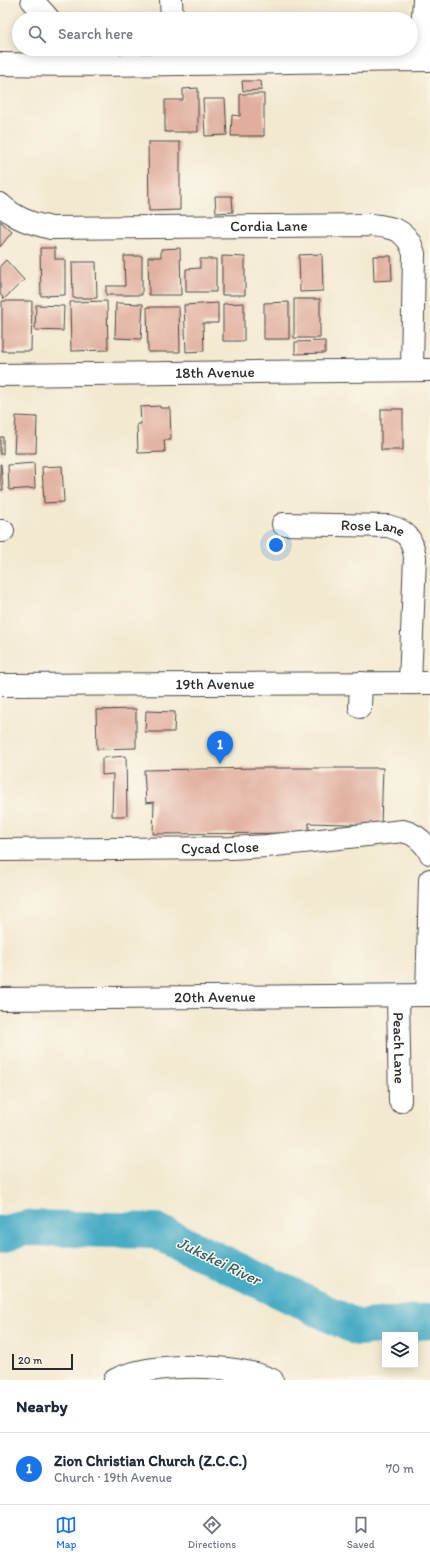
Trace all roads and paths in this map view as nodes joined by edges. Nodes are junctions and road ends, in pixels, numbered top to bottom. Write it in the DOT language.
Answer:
graph roads {
  1 [pos="32,0"];
  2 [pos="171,0"];
  3 [pos="424,0"];
  4 [pos="43,12"];
  5 [pos="172,12"];
  6 [pos="60,57"];
  7 [pos="173,57"];
  8 [pos="425,60"];
  9 [pos="0,64"];
  10 [pos="0,204"];
  11 [pos="421,370"];
  12 [pos="0,375"];
  13 [pos="283,524"];
  14 [pos="361,683"];
  15 [pos="420,683"];
  16 [pos="0,685"];
  17 [pos="360,707"];
  18 [pos="0,850"];
  19 [pos="430,853"];
  20 [pos="430,880"];
  21 [pos="428,995"];
  22 [pos="398,996"];
  23 [pos="0,999"];
  24 [pos="400,1101"];
  25 [pos="115,1380"];
  26 [pos="272,1380"];
  1 -- 4 [label="street"];
  2 -- 5 [label="street"];
  3 -- 8 [label="street"];
  6 -- 7 [label="street"];
  6 -- 9 [label="street"];
  7 -- 8 [label="street"];
  10 -- 11 [label="street, Cordia Lane"];
  11 -- 12 [label="street, 18th Avenue"];
  13 -- 15 [label="street, Rose Lane"];
  14 -- 15 [label="street, 19th Avenue"];
  14 -- 16 [label="street, 19th Avenue"];
  14 -- 17 [label="street"];
  18 -- 19 [label="street, Cycad Close"];
  20 -- 21 [label="street"];
  21 -- 22 [label="street, 20th Avenue"];
  22 -- 23 [label="street, 20th Avenue"];
  22 -- 24 [label="street, Peach Lane"];
  25 -- 26 [label="street"];
}
